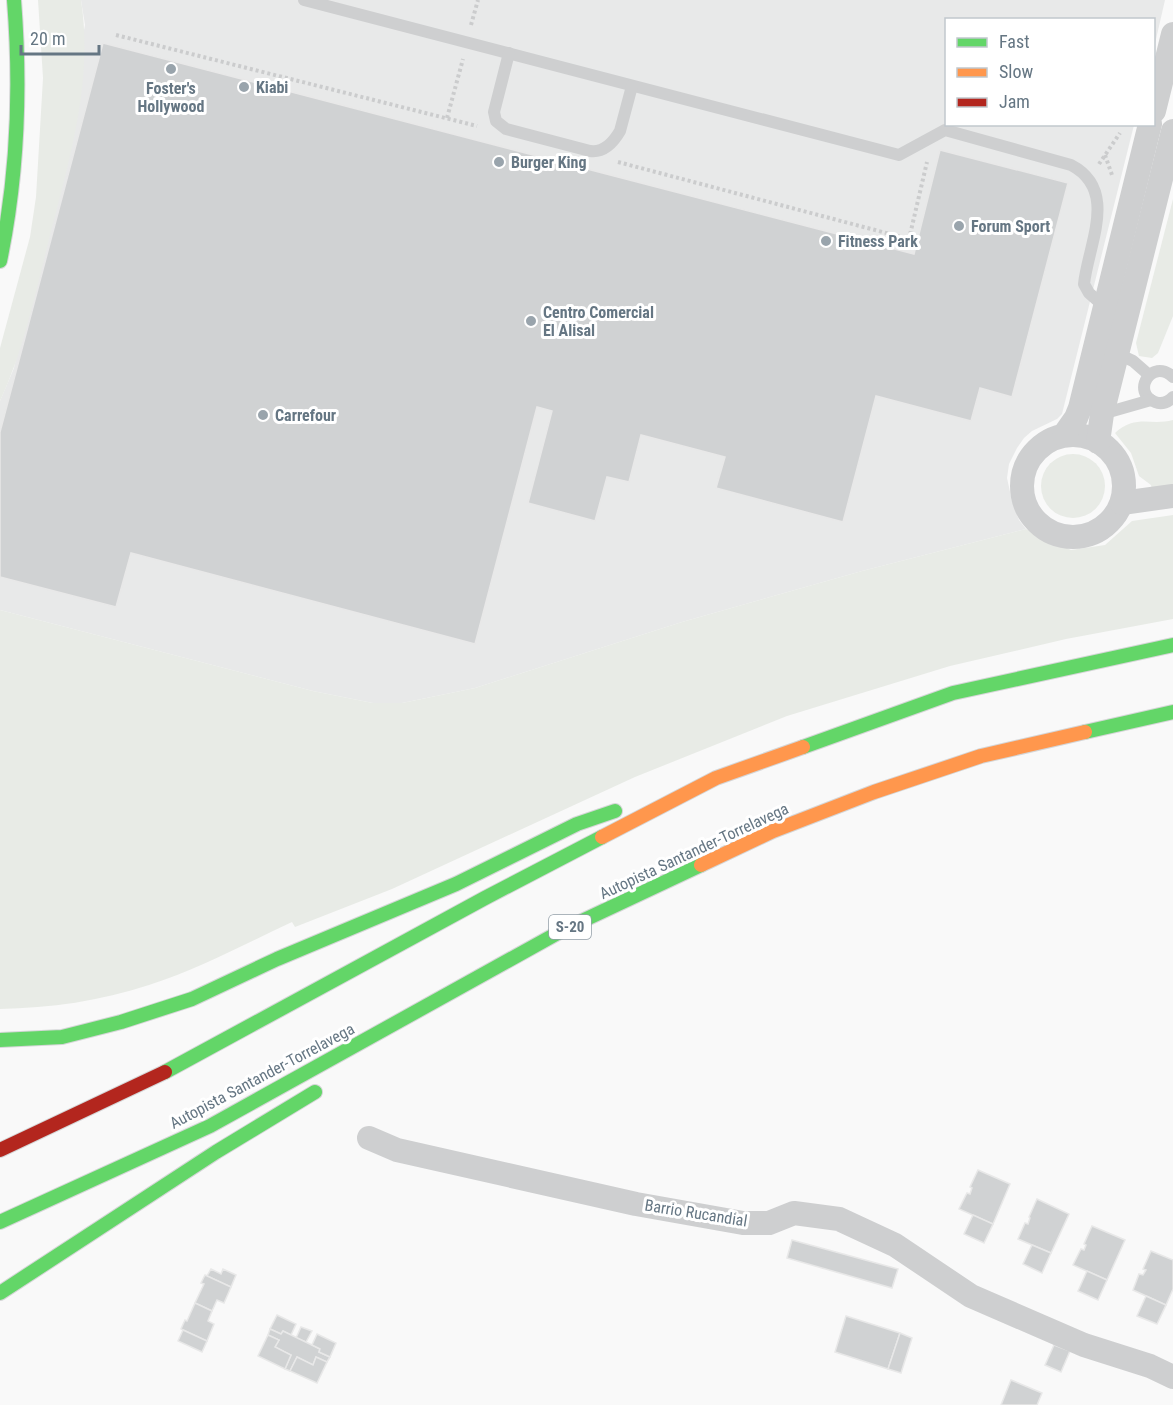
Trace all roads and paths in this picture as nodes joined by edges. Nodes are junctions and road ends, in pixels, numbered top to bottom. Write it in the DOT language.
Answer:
graph roads {
  1 [pos="14,0"];
  2 [pos="304,0"];
  3 [pos="1173,34"];
  4 [pos="116,35"];
  5 [pos="508,53"];
  6 [pos="632,86"];
  7 [pos="1155,107"];
  8 [pos="477,126"];
  9 [pos="1125,126"];
  10 [pos="1150,126"];
  11 [pos="1173,131"];
  12 [pos="930,155"];
  13 [pos="614,161"];
  14 [pos="1086,178"];
  15 [pos="0,261"];
  16 [pos="1106,308"];
  17 [pos="1118,354"];
  18 [pos="1149,375"];
  19 [pos="1173,377"];
  20 [pos="1173,397"];
  21 [pos="1151,400"];
  22 [pos="1102,414"];
  23 [pos="1064,435"];
  24 [pos="1098,441"];
  25 [pos="1173,496"];
  26 [pos="1122,503"];
  27 [pos="1173,645"];
  28 [pos="1173,712"];
  29 [pos="716,778"];
  30 [pos="647,799"];
  31 [pos="627,806"];
  32 [pos="773,831"];
  33 [pos="630,914"];
  34 [pos="0,1040"];
  35 [pos="332,1082"];
  36 [pos="369,1138"];
  37 [pos="0,1150"];
  38 [pos="0,1222"];
  39 [pos="0,1293"];
  40 [pos="1173,1377"];
  1 -- 15 [label="main road"];
  2 -- 5 [label="lane"];
  3 -- 7 [label="street"];
  4 -- 8 [label="path"];
  5 -- 6 [label="lane"];
  5 -- 6 [label="lane"];
  6 -- 14 [label="lane"];
  9 -- 14 [label="path"];
  10 -- 16 [label="street"];
  11 -- 17 [label="street"];
  12 -- 13 [label="path"];
  14 -- 16 [label="lane"];
  16 -- 23 [label="street"];
  17 -- 18 [label="lane"];
  17 -- 22 [label="street"];
  18 -- 19 [label="lane"];
  18 -- 21 [label="lane"];
  20 -- 21 [label="lane"];
  21 -- 22 [label="lane"];
  22 -- 24 [label="street"];
  23 -- 24 [label="street"];
  23 -- 26 [label="street"];
  24 -- 26 [label="street"];
  25 -- 26 [label="street"];
  27 -- 29 [label="main road"];
  28 -- 32 [label="main road, Autopista Santander-Torrelavega / S-20"];
  29 -- 30 [label="main road"];
  29 -- 37 [label="main road"];
  31 -- 34 [label="main road"];
  32 -- 33 [label="main road"];
  32 -- 38 [label="main road, Autopista Santander-Torrelavega / S-20"];
  35 -- 39 [label="main road"];
  36 -- 40 [label="street, Barrio Rucandial"];
}
